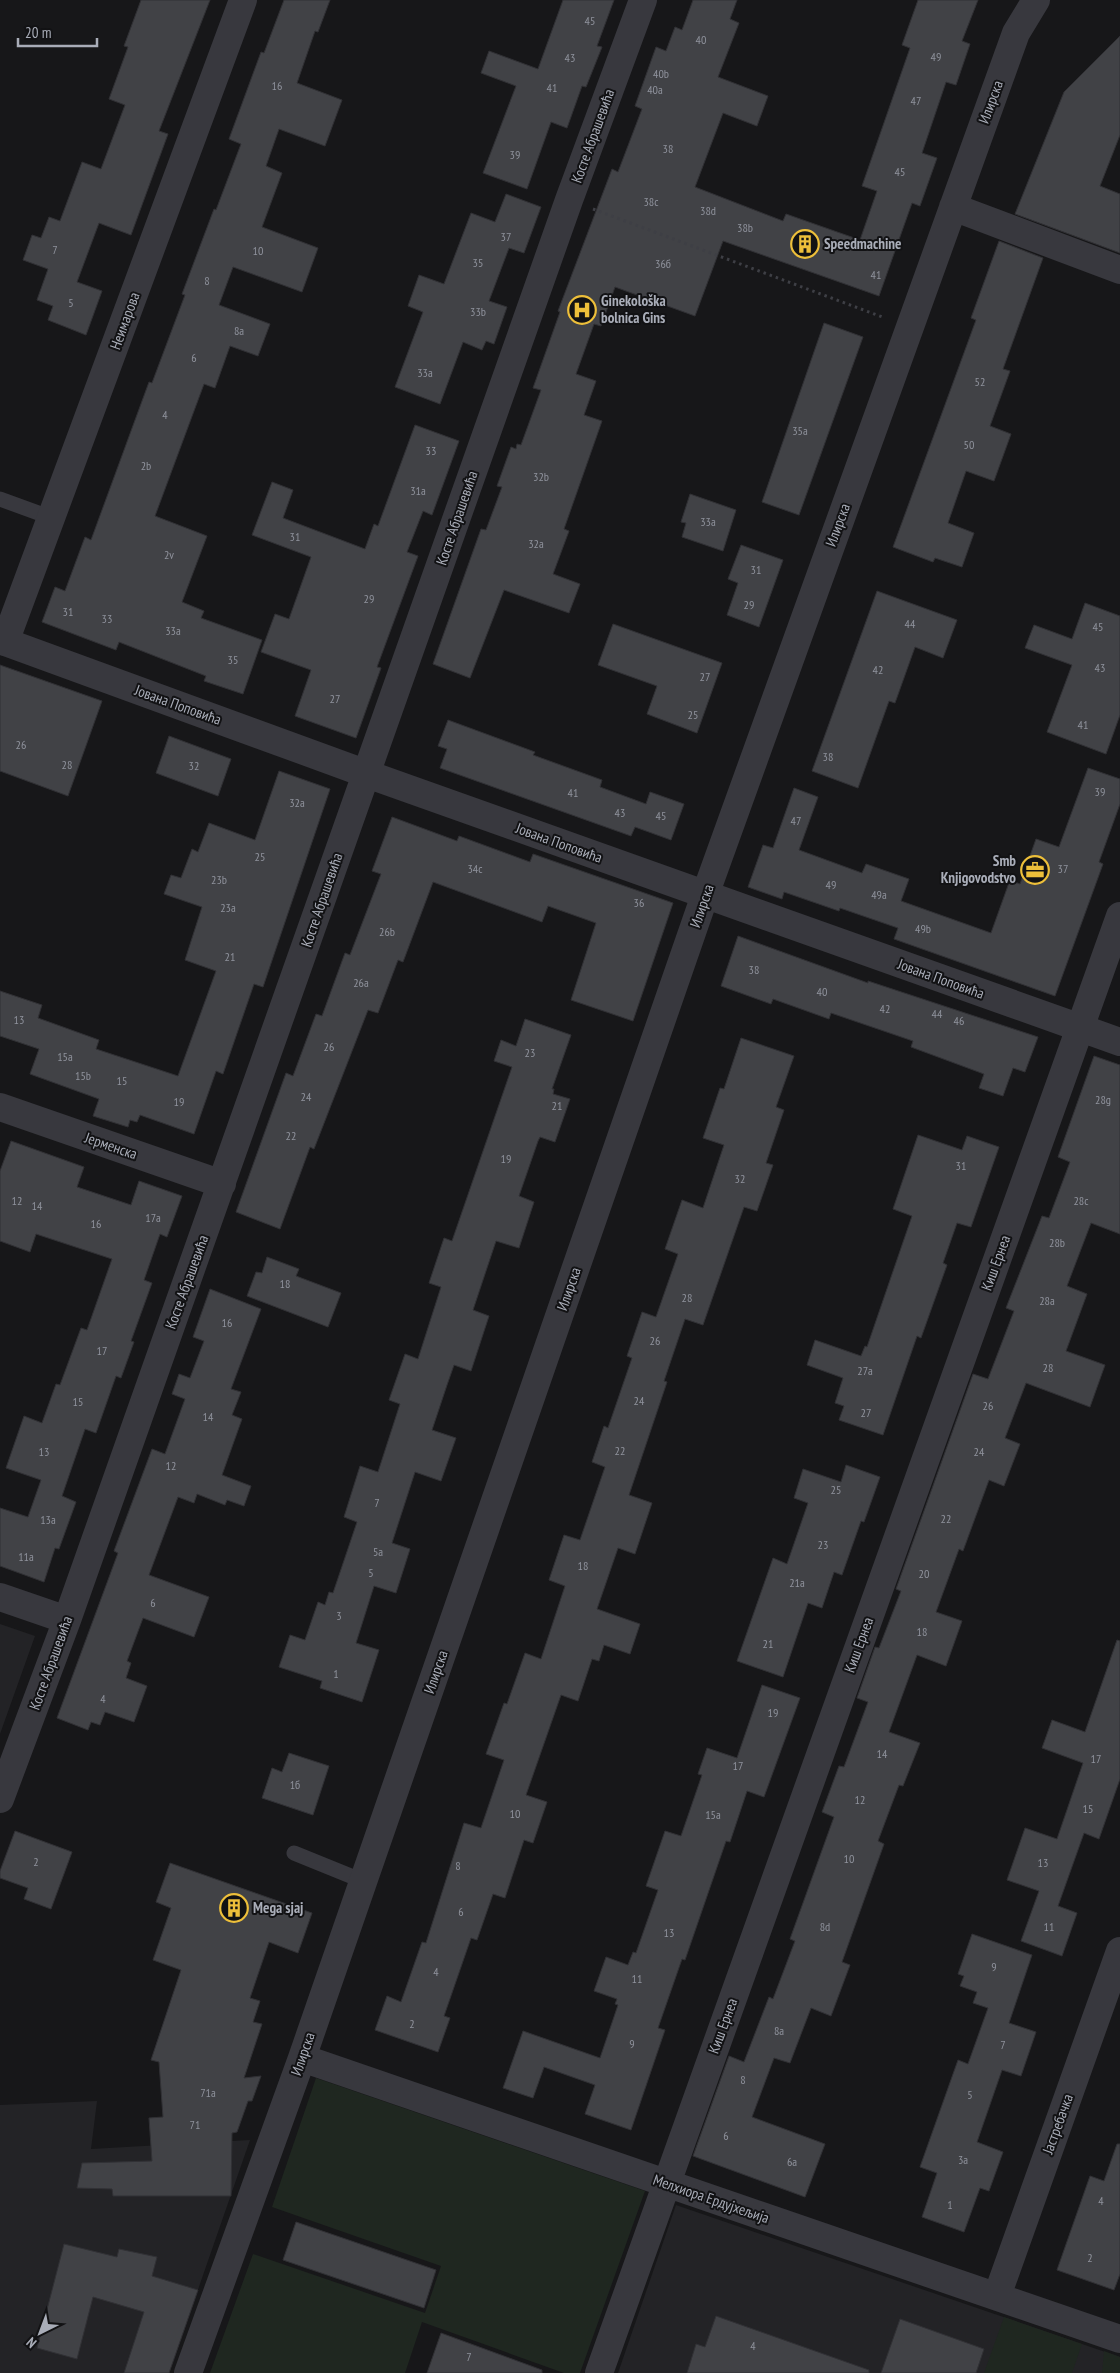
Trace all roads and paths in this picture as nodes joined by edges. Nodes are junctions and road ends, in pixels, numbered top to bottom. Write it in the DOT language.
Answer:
graph roads {
  1 [pos="243,0"];
  2 [pos="643,0"];
  3 [pos="1036,0"];
  4 [pos="570,200"];
  5 [pos="953,206"];
  6 [pos="1120,270"];
  7 [pos="909,327"];
  8 [pos="0,499"];
  9 [pos="52,518"];
  10 [pos="3,641"];
  11 [pos="367,774"];
  12 [pos="705,895"];
  13 [pos="1120,916"];
  14 [pos="1080,1028"];
  15 [pos="1120,1042"];
  16 [pos="0,1107"];
  17 [pos="222,1184"];
  18 [pos="0,1597"];
  19 [pos="67,1620"];
  20 [pos="0,1799"];
  21 [pos="294,1853"];
  22 [pos="363,1881"];
  23 [pos="1120,1951"];
  24 [pos="302,2058"];
  25 [pos="666,2184"];
  26 [pos="997,2296"];
  27 [pos="1120,2339"];
  28 [pos="188,2373"];
  29 [pos="598,2373"];
  1 -- 9 [label="street, Неимарова"];
  2 -- 4 [label="street, Косте Абрашевића"];
  3 -- 5 [label="street, Илирска"];
  4 -- 7 [label="path"];
  4 -- 11 [label="street, Косте Абрашевића"];
  5 -- 6 [label="street"];
  5 -- 7 [label="street, Илирска"];
  7 -- 12 [label="street, Илирска"];
  8 -- 9 [label="lane"];
  9 -- 10 [label="street, Неимарова"];
  10 -- 11 [label="street, Јована Поповића"];
  11 -- 12 [label="street, Јована Поповића"];
  11 -- 17 [label="street, Косте Абрашевића"];
  12 -- 14 [label="street, Јована Поповића"];
  12 -- 22 [label="street, Илирска"];
  13 -- 14 [label="street, Киш Ернеа"];
  14 -- 15 [label="street, Јована Поповића"];
  14 -- 25 [label="street, Киш Ернеа"];
  16 -- 17 [label="street, Јерменска"];
  17 -- 19 [label="street, Косте Абрашевића"];
  18 -- 19 [label="street"];
  19 -- 20 [label="street, Косте Абрашевића"];
  21 -- 22 [label="lane"];
  22 -- 24 [label="street, Илирска"];
  23 -- 26 [label="street, Јастребачка"];
  24 -- 25 [label="street, Мелхиора Ердујхељија"];
  24 -- 28 [label="street, Илирска"];
  25 -- 26 [label="street, Мелхиора Ердујхељија"];
  25 -- 29 [label="street, Киш Ернеа"];
  26 -- 27 [label="street, Мелхиора Ердујхељија"];
}
